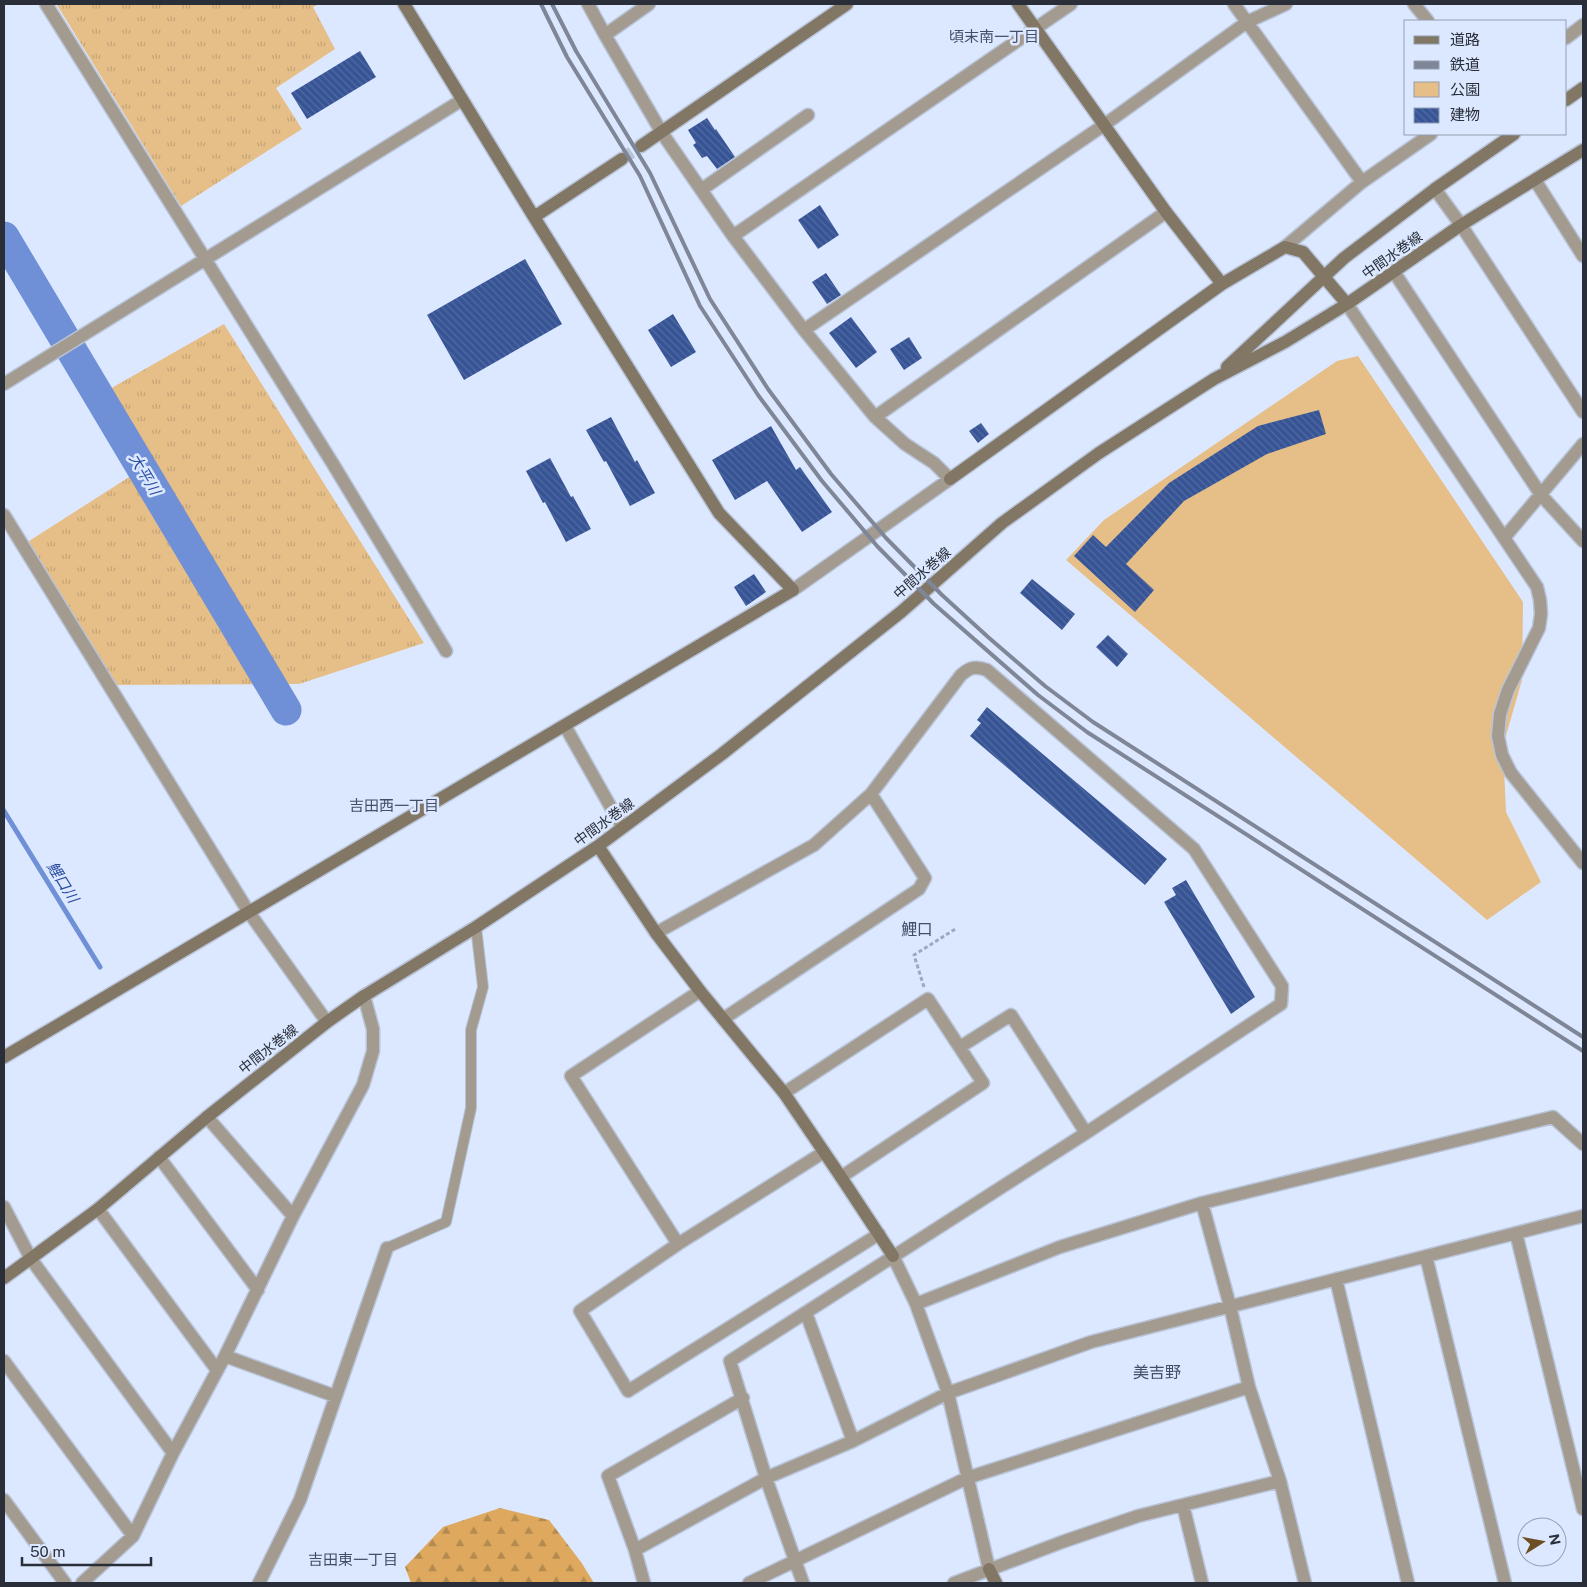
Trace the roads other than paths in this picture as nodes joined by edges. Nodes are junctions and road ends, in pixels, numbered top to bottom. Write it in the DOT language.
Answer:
graph roads {
  1 [pos="46,4"];
  2 [pos="404,4"];
  3 [pos="588,4"];
  4 [pos="648,4"];
  5 [pos="847,4"];
  6 [pos="1018,4"];
  7 [pos="1071,4"];
  8 [pos="1234,4"];
  9 [pos="1286,4"];
  10 [pos="1414,4"];
  11 [pos="1427,20"];
  12 [pos="1247,22"];
  13 [pos="1583,25"];
  14 [pos="1036,29"];
  15 [pos="605,35"];
  16 [pos="1567,37"];
  17 [pos="1583,88"];
  18 [pos="1567,99"];
  19 [pos="462,100"];
  20 [pos="808,115"];
  21 [pos="1104,125"];
  22 [pos="662,133"];
  23 [pos="1430,135"];
  24 [pos="1513,135"];
  25 [pos="641,146"];
  26 [pos="1583,150"];
  27 [pos="622,159"];
  28 [pos="1535,180"];
  29 [pos="1362,182"];
  30 [pos="1435,189"];
  31 [pos="701,190"];
  32 [pos="1166,212"];
  33 [pos="534,217"];
  34 [pos="1461,225"];
  35 [pos="733,236"];
  36 [pos="1285,247"];
  37 [pos="1583,256"];
  38 [pos="205,260"];
  39 [pos="1394,272"];
  40 [pos="1324,278"];
  41 [pos="1222,284"];
  42 [pos="1347,304"];
  43 [pos="804,330"];
  44 [pos="1214,379"];
  45 [pos="4,384"];
  46 [pos="1583,412"];
  47 [pos="875,417"];
  48 [pos="1583,444"];
  49 [pos="950,479"];
  50 [pos="1541,495"];
  51 [pos="4,515"];
  52 [pos="1504,538"];
  53 [pos="1583,541"];
  54 [pos="793,590"];
  55 [pos="446,651"];
  56 [pos="565,726"];
  57 [pos="871,794"];
  58 [pos="622,827"];
  59 [pos="598,846"];
  60 [pos="1583,863"];
  61 [pos="248,911"];
  62 [pos="476,927"];
  63 [pos="656,933"];
  64 [pos="700,991"];
  65 [pos="364,996"];
  66 [pos="723,1019"];
  67 [pos="326,1022"];
  68 [pos="960,1047"];
  69 [pos="4,1057"];
  70 [pos="784,1093"];
  71 [pos="207,1117"];
  72 [pos="1086,1133"];
  73 [pos="1583,1144"];
  74 [pos="824,1152"];
  75 [pos="159,1157"];
  76 [pos="842,1176"];
  77 [pos="1202,1203"];
  78 [pos="4,1207"];
  79 [pos="98,1209"];
  80 [pos="293,1216"];
  81 [pos="1583,1216"];
  82 [pos="1516,1233"];
  83 [pos="879,1234"];
  84 [pos="678,1244"];
  85 [pos="387,1248"];
  86 [pos="893,1256"];
  87 [pos="1426,1256"];
  88 [pos="31,1259"];
  89 [pos="4,1278"];
  90 [pos="1336,1279"];
  91 [pos="258,1290"];
  92 [pos="916,1304"];
  93 [pos="1230,1306"];
  94 [pos="806,1313"];
  95 [pos="225,1356"];
  96 [pos="4,1361"];
  97 [pos="217,1370"];
  98 [pos="1249,1387"];
  99 [pos="948,1394"];
  100 [pos="335,1396"];
  101 [pos="742,1398"];
  102 [pos="853,1440"];
  103 [pos="174,1453"];
  104 [pos="766,1478"];
  105 [pos="967,1478"];
  106 [pos="1280,1481"];
  107 [pos="4,1500"];
  108 [pos="1183,1505"];
  109 [pos="1583,1509"];
  110 [pos="133,1536"];
  111 [pos="635,1550"];
  112 [pos="795,1561"];
  113 [pos="989,1569"];
  114 [pos="90,1582"];
  115 [pos="65,1583"];
  116 [pos="259,1583"];
  117 [pos="644,1583"];
  118 [pos="749,1583"];
  119 [pos="803,1583"];
  120 [pos="954,1583"];
  121 [pos="996,1583"];
  122 [pos="1202,1583"];
  123 [pos="1305,1583"];
  124 [pos="1408,1583"];
  125 [pos="1505,1583"];
  1 -- 38 [label="street"];
  2 -- 19 [label="street"];
  3 -- 15 [label="street"];
  4 -- 15 [label="street"];
  5 -- 22 [label="street"];
  6 -- 14 [label="street"];
  7 -- 14 [label="street"];
  8 -- 12 [label="street"];
  9 -- 12 [label="street"];
  10 -- 11 [label="street"];
  12 -- 21 [label="street"];
  12 -- 29 [label="street"];
  13 -- 16 [label="street"];
  14 -- 21 [label="street"];
  14 -- 35 [label="street"];
  15 -- 22 [label="street"];
  17 -- 18 [label="street"];
  19 -- 33 [label="street"];
  19 -- 38 [label="street"];
  20 -- 31 [label="street"];
  21 -- 32 [label="street"];
  21 -- 43 [label="street"];
  22 -- 25 [label="street"];
  22 -- 31 [label="street"];
  23 -- 29 [label="street"];
  24 -- 30 [label="street, 中間水巻線"];
  26 -- 28 [label="street, 中間水巻線"];
  27 -- 33 [label="street"];
  28 -- 34 [label="street, 中間水巻線"];
  28 -- 37 [label="street"];
  29 -- 36 [label="street"];
  30 -- 34 [label="street"];
  30 -- 40 [label="street, 中間水巻線"];
  31 -- 35 [label="street"];
  32 -- 41 [label="street"];
  32 -- 47 [label="street"];
  33 -- 54 [label="street"];
  34 -- 39 [label="street, 中間水巻線"];
  34 -- 46 [label="street"];
  35 -- 43 [label="street"];
  36 -- 40 [label="street"];
  36 -- 41 [label="street"];
  38 -- 45 [label="street"];
  38 -- 55 [label="street"];
  39 -- 42 [label="street, 中間水巻線"];
  39 -- 50 [label="street"];
  40 -- 42 [label="street"];
  40 -- 44 [label="street, 中間水巻線"];
  41 -- 49 [label="street"];
  42 -- 44 [label="street, 中間水巻線"];
  42 -- 52 [label="street"];
  43 -- 47 [label="street"];
  44 -- 58 [label="street, 中間水巻線"];
  47 -- 49 [label="street"];
  48 -- 50 [label="street"];
  49 -- 54 [label="street"];
  50 -- 52 [label="street"];
  50 -- 53 [label="street"];
  51 -- 61 [label="street"];
  52 -- 60 [label="street"];
  54 -- 56 [label="street"];
  56 -- 58 [label="street"];
  56 -- 61 [label="street"];
  57 -- 63 [label="street"];
  57 -- 66 [label="street"];
  57 -- 72 [label="street"];
  58 -- 59 [label="street, 中間水巻線"];
  59 -- 62 [label="street, 中間水巻線"];
  59 -- 63 [label="street"];
  61 -- 67 [label="street"];
  61 -- 69 [label="street"];
  62 -- 65 [label="street, 中間水巻線"];
  62 -- 85 [label="lane"];
  63 -- 64 [label="street"];
  64 -- 66 [label="street"];
  64 -- 84 [label="street"];
  65 -- 67 [label="street, 中間水巻線"];
  65 -- 80 [label="street"];
  66 -- 70 [label="street"];
  67 -- 71 [label="street, 中間水巻線"];
  68 -- 70 [label="street"];
  68 -- 72 [label="street"];
  68 -- 76 [label="street"];
  70 -- 74 [label="street"];
  71 -- 75 [label="street, 中間水巻線"];
  71 -- 80 [label="street"];
  72 -- 86 [label="street"];
  73 -- 77 [label="street"];
  74 -- 76 [label="street"];
  74 -- 84 [label="street"];
  75 -- 79 [label="street, 中間水巻線"];
  75 -- 91 [label="street"];
  76 -- 83 [label="street"];
  77 -- 92 [label="street"];
  77 -- 93 [label="street"];
  78 -- 88 [label="street"];
  79 -- 88 [label="street, 中間水巻線"];
  79 -- 97 [label="street"];
  80 -- 91 [label="street"];
  81 -- 82 [label="street"];
  82 -- 87 [label="street"];
  82 -- 109 [label="street"];
  83 -- 84 [label="street"];
  83 -- 86 [label="street"];
  85 -- 100 [label="street"];
  86 -- 92 [label="street"];
  86 -- 94 [label="street"];
  87 -- 90 [label="street"];
  87 -- 125 [label="street"];
  88 -- 89 [label="street, 中間水巻線"];
  88 -- 103 [label="street"];
  90 -- 93 [label="street"];
  90 -- 124 [label="street"];
  91 -- 95 [label="street"];
  92 -- 99 [label="street"];
  93 -- 98 [label="street"];
  93 -- 99 [label="street"];
  94 -- 101 [label="street"];
  94 -- 102 [label="street"];
  95 -- 97 [label="street"];
  95 -- 100 [label="street"];
  96 -- 110 [label="street"];
  97 -- 103 [label="street"];
  98 -- 105 [label="street"];
  98 -- 106 [label="street"];
  99 -- 102 [label="street"];
  99 -- 105 [label="street"];
  100 -- 116 [label="street"];
  101 -- 104 [label="street"];
  101 -- 111 [label="street"];
  102 -- 104 [label="street"];
  103 -- 110 [label="street"];
  104 -- 111 [label="street"];
  104 -- 112 [label="street"];
  105 -- 112 [label="street"];
  105 -- 113 [label="street"];
  106 -- 108 [label="street"];
  106 -- 123 [label="street"];
  107 -- 115 [label="street"];
  108 -- 113 [label="street"];
  108 -- 122 [label="street"];
  110 -- 114 [label="street"];
  111 -- 117 [label="street"];
  112 -- 118 [label="street"];
  112 -- 119 [label="street"];
  113 -- 120 [label="street"];
  113 -- 121 [label="street"];
}
